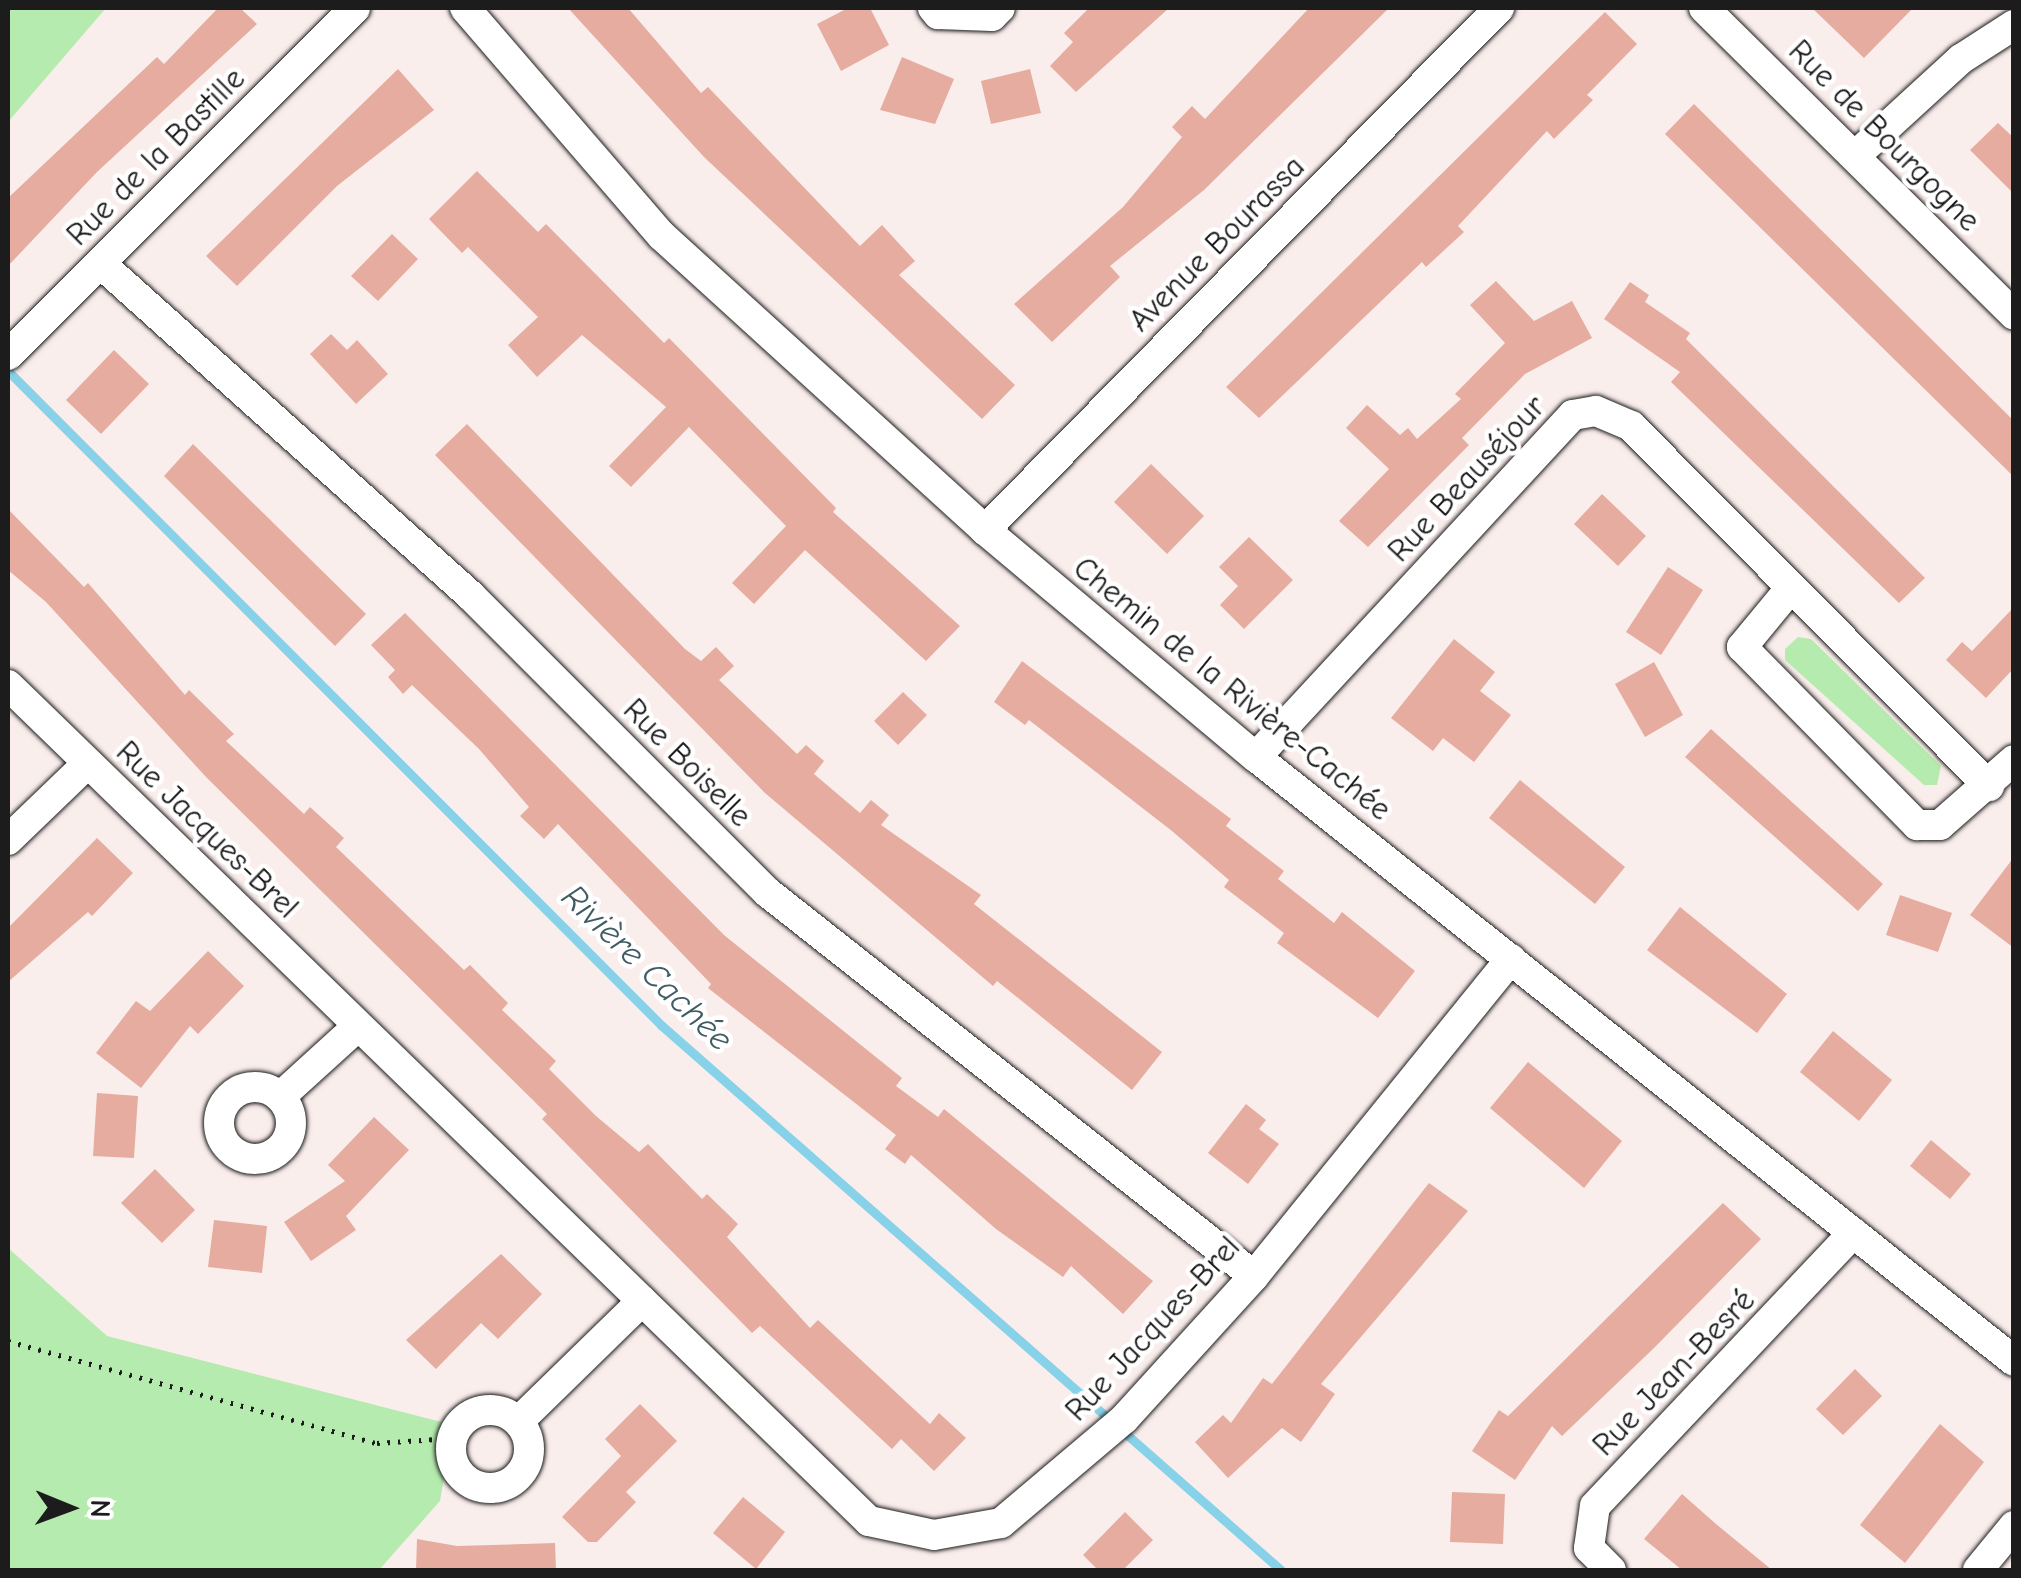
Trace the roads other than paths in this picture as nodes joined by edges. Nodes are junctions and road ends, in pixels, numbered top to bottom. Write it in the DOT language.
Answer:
graph roads {
  1 [pos="355,8"];
  2 [pos="465,8"];
  3 [pos="933,8"];
  4 [pos="1000,8"];
  5 [pos="1499,8"];
  6 [pos="1704,8"];
  7 [pos="2014,25"];
  8 [pos="1855,156"];
  9 [pos="100,263"];
  10 [pos="2014,315"];
  11 [pos="11,352"];
  12 [pos="985,530"];
  13 [pos="1789,590"];
  14 [pos="8,685"];
  15 [pos="1256,757"];
  16 [pos="2014,760"];
  17 [pos="88,764"];
  18 [pos="1988,786"];
  19 [pos="8,840"];
  20 [pos="1511,959"];
  21 [pos="358,1026"];
  22 [pos="280,1097"];
  23 [pos="1853,1232"];
  24 [pos="1254,1276"];
  25 [pos="642,1302"];
  26 [pos="2014,1361"];
  27 [pos="519,1422"];
  28 [pos="2014,1526"];
  29 [pos="1611,1570"];
  30 [pos="1978,1570"];
  1 -- 9 [label="street, Rue de la Bastille"];
  2 -- 12 [label="street, Chemin de la Rivière-Cachée"];
  3 -- 4 [label="street"];
  5 -- 12 [label="street, Avenue Bourassa"];
  6 -- 8 [label="street, Rue de Bourgogne"];
  7 -- 8 [label="street"];
  8 -- 10 [label="street, Rue de Bourgogne"];
  9 -- 11 [label="street, Rue de la Bastille"];
  9 -- 24 [label="street, Rue Boiselle"];
  12 -- 15 [label="street, Chemin de la Rivière-Cachée"];
  13 -- 15 [label="street, Rue Beauséjour"];
  13 -- 18 [label="street, Rue Beauséjour"];
  13 -- 18 [label="street"];
  14 -- 17 [label="street, Rue Jacques-Brel"];
  15 -- 20 [label="street, Chemin de la Rivière-Cachée"];
  16 -- 18 [label="street"];
  17 -- 19 [label="street"];
  17 -- 21 [label="street, Rue Jacques-Brel"];
  20 -- 23 [label="street, Chemin de la Rivière-Cachée"];
  20 -- 24 [label="street, Rue Jacques-Brel"];
  21 -- 22 [label="street"];
  21 -- 25 [label="street, Rue Jacques-Brel"];
  23 -- 26 [label="street, Chemin de la Rivière-Cachée"];
  23 -- 29 [label="street, Rue Jean-Besré"];
  24 -- 25 [label="street, Rue Jacques-Brel"];
  25 -- 27 [label="street"];
  27 -- 27 [label="street"];
  28 -- 30 [label="street"];
}
